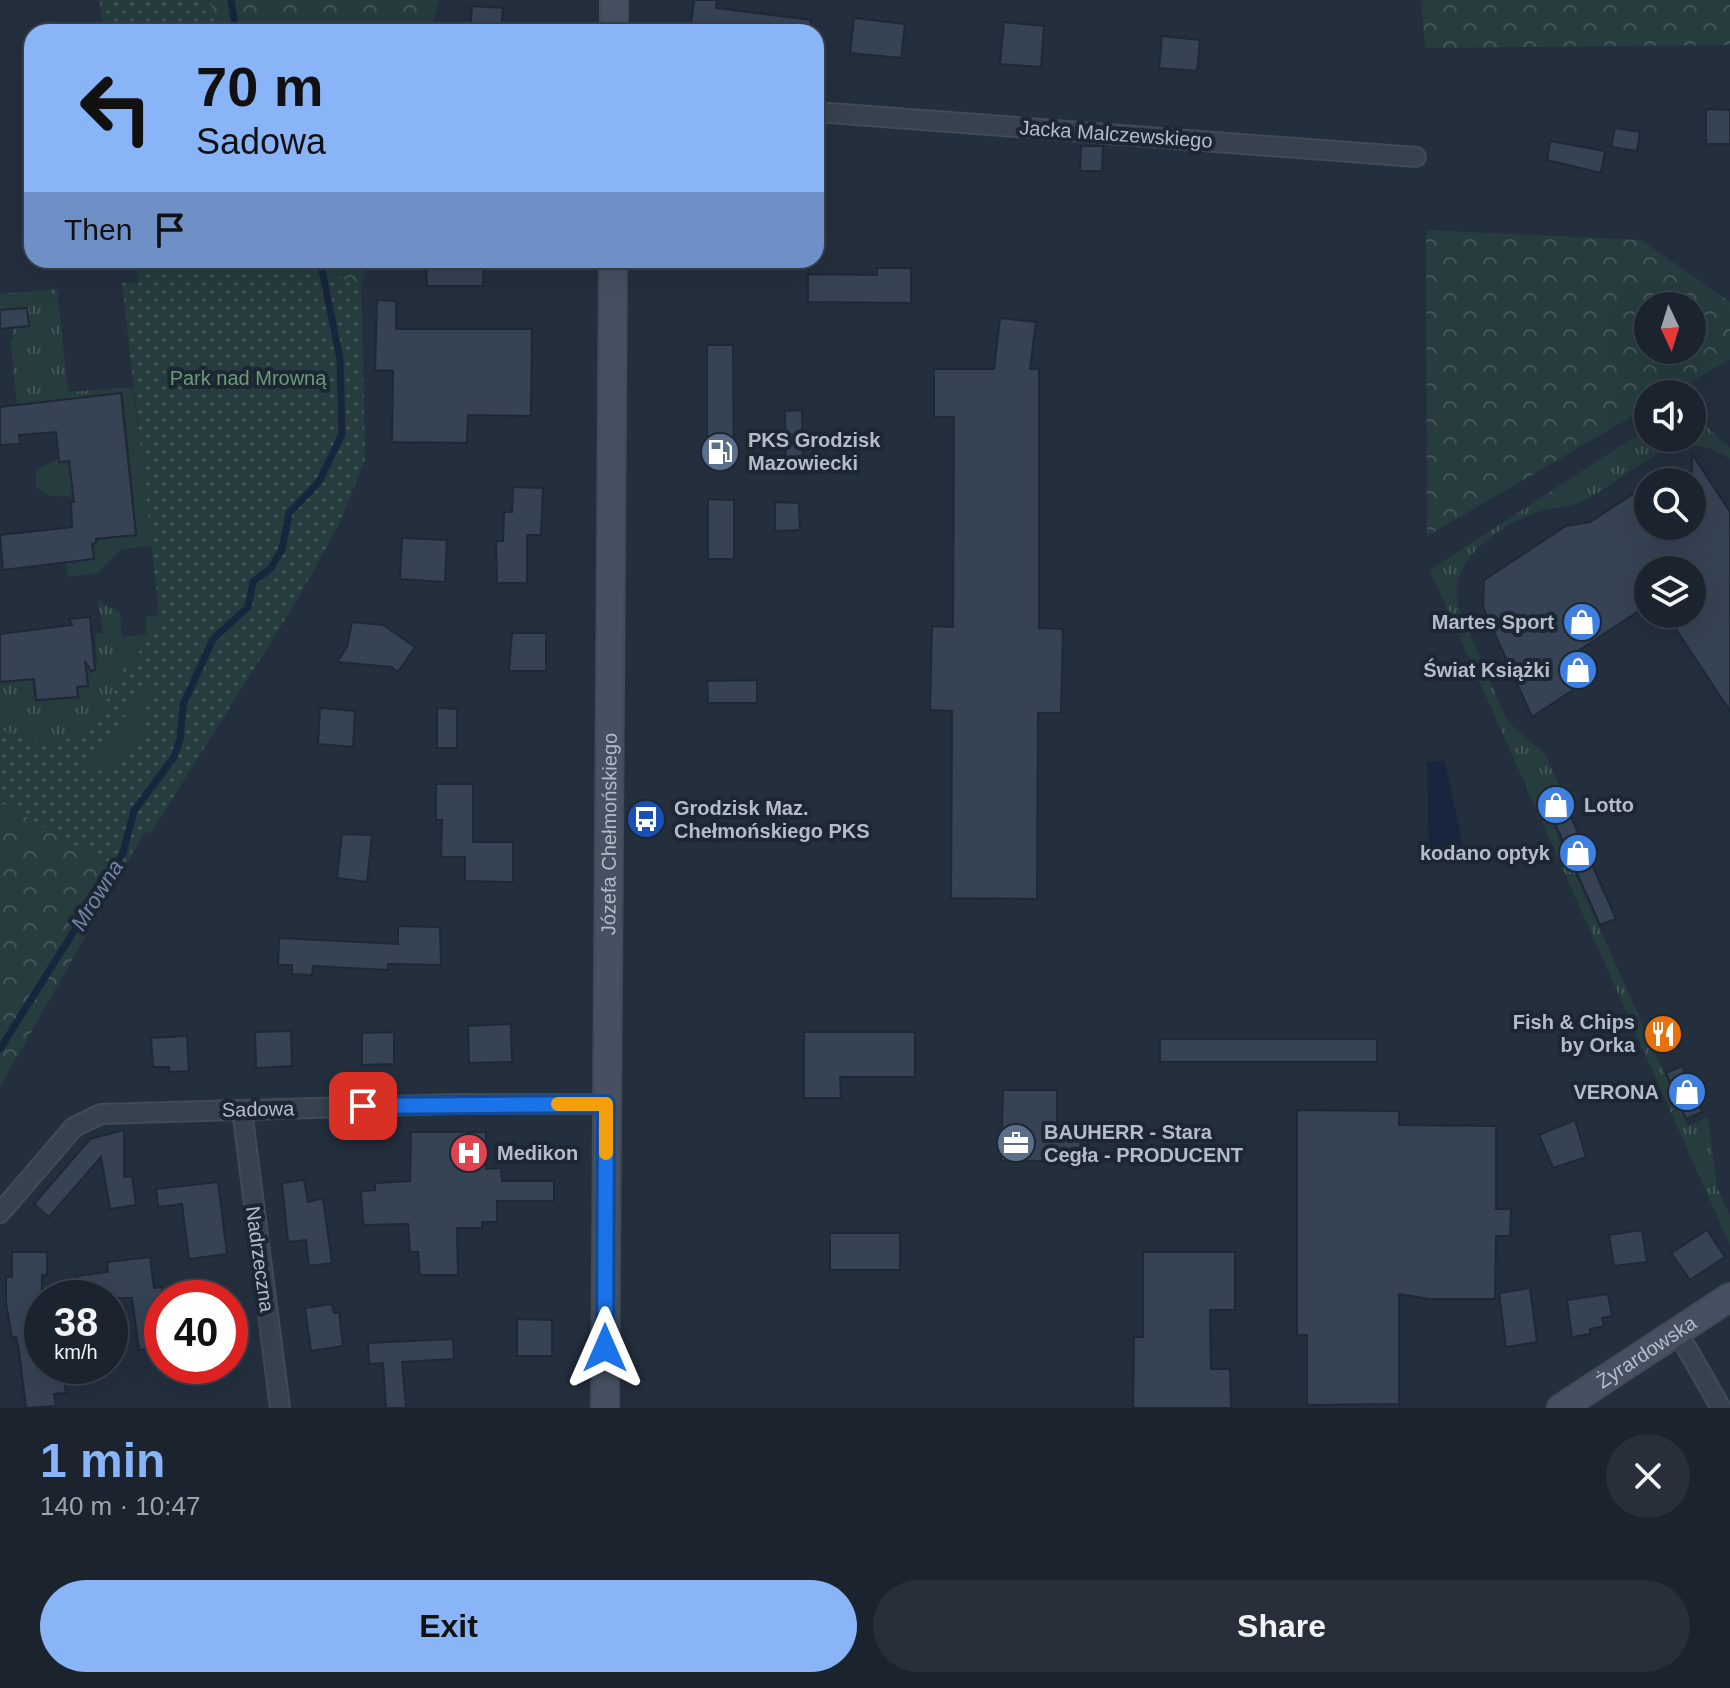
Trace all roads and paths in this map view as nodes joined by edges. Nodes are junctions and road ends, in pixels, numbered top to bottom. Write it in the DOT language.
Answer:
graph roads {
  1 [pos="614,0"];
  2 [pos="614,24"];
  3 [pos="824,113"];
  4 [pos="1416,157"];
  5 [pos="613,268"];
  6 [pos="606,1104"];
  7 [pos="242,1110"];
  8 [pos="0,1213"];
  9 [pos="1730,1297"];
  10 [pos="1677,1331"];
  11 [pos="280,1408"];
  12 [pos="605,1408"];
  13 [pos="1561,1408"];
  14 [pos="1721,1408"];
  1 -- 2 [label="street"];
  3 -- 4 [label="street, Jacka Malczewskiego"];
  5 -- 6 [label="street, Józefa Chełmońskiego"];
  6 -- 7 [label="street, Sadowa"];
  6 -- 12 [label="street, Józefa Chełmońskiego"];
  7 -- 8 [label="street, Sadowa"];
  7 -- 11 [label="street, Nadrzeczna"];
  9 -- 10 [label="street, Żyrardowska"];
  10 -- 13 [label="street, Żyrardowska"];
  10 -- 14 [label="street"];
}
